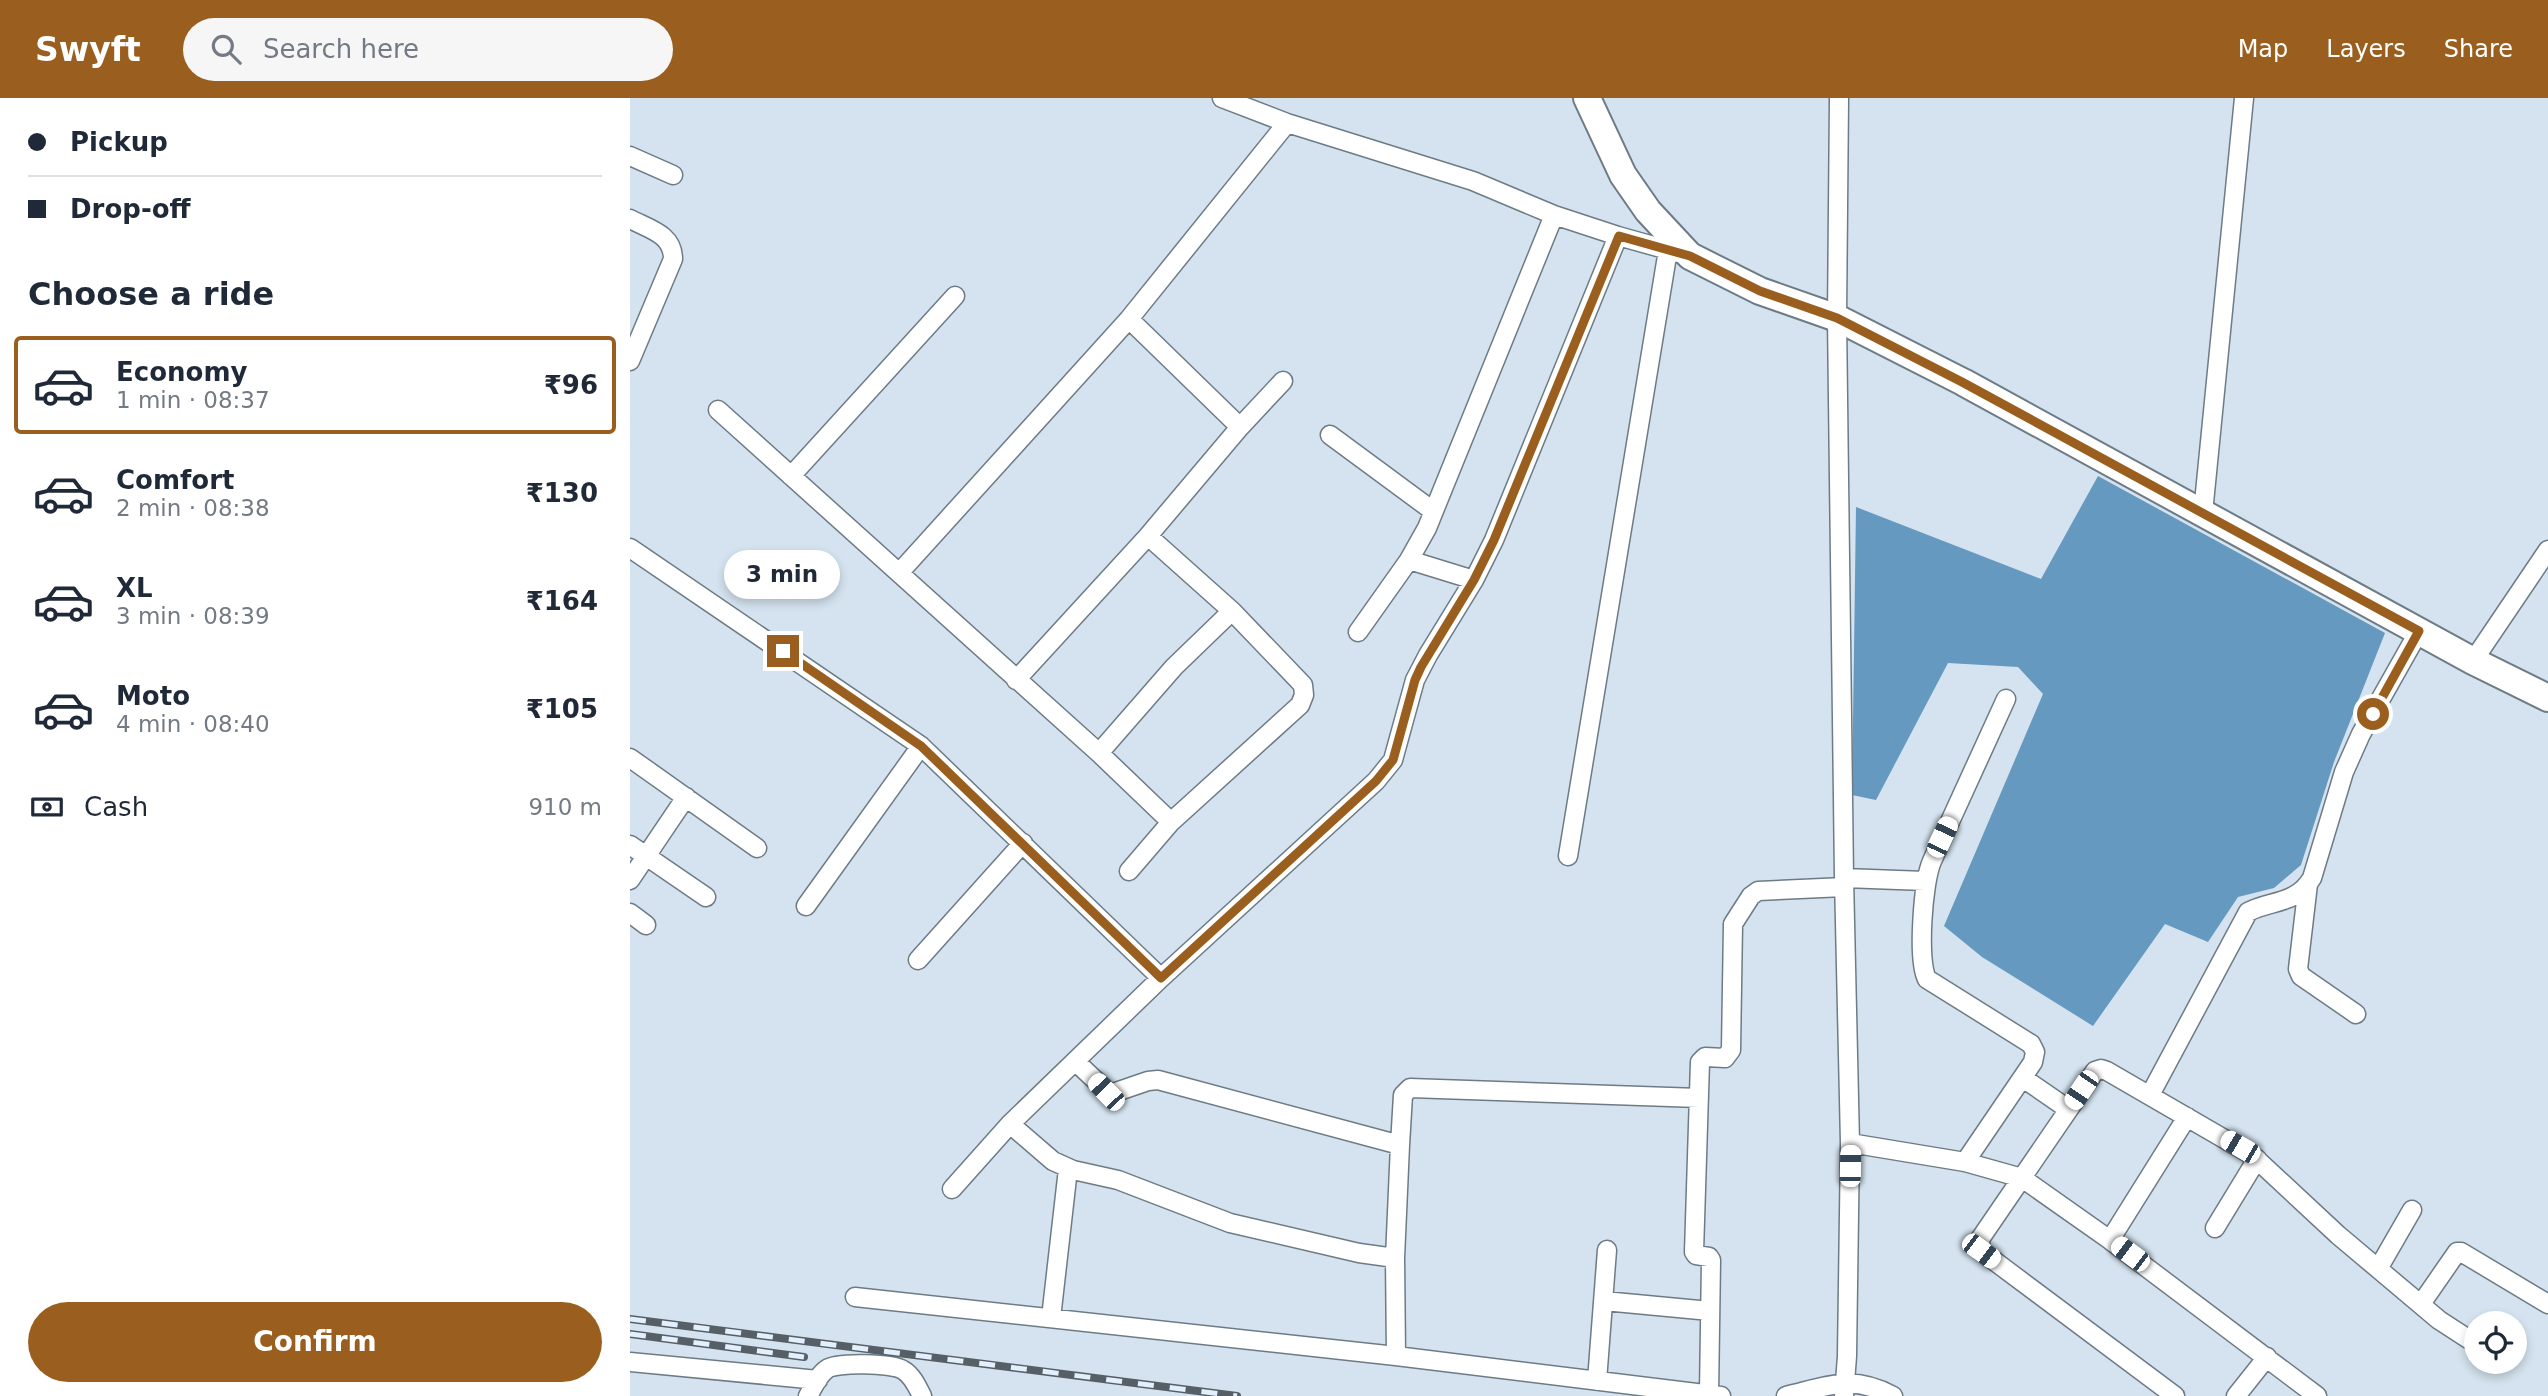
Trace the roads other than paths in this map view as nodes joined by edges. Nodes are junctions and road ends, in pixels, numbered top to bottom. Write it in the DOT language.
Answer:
graph roads {
  1 [pos="1222,98"];
  2 [pos="1275,98"];
  3 [pos="1587,98"];
  4 [pos="1839,98"];
  5 [pos="2244,98"];
  6 [pos="1268,116"];
  7 [pos="1287,123"];
  8 [pos="630,156"];
  9 [pos="673,175"];
  10 [pos="1554,215"];
  11 [pos="630,219"];
  12 [pos="1619,236"];
  13 [pos="1679,253"];
  14 [pos="955,296"];
  15 [pos="1837,318"];
  16 [pos="1129,319"];
  17 [pos="630,361"];
  18 [pos="1283,381"];
  19 [pos="718,410"];
  20 [pos="1240,427"];
  21 [pos="1330,435"];
  22 [pos="791,476"];
  23 [pos="1433,511"];
  24 [pos="2203,513"];
  25 [pos="1148,536"];
  26 [pos="630,548"];
  27 [pos="2548,550"];
  28 [pos="1409,559"];
  29 [pos="899,573"];
  30 [pos="1474,580"];
  31 [pos="1232,611"];
  32 [pos="2419,631"];
  33 [pos="1358,632"];
  34 [pos="2473,661"];
  35 [pos="1016,680"];
  36 [pos="2548,698"];
  37 [pos="2006,699"];
  38 [pos="921,746"];
  39 [pos="1099,753"];
  40 [pos="633,765"];
  41 [pos="686,797"];
  42 [pos="1171,822"];
  43 [pos="1023,843"];
  44 [pos="630,845"];
  45 [pos="757,848"];
  46 [pos="646,856"];
  47 [pos="1568,856"];
  48 [pos="1129,871"];
  49 [pos="630,880"];
  50 [pos="1925,881"];
  51 [pos="1844,883"];
  52 [pos="2308,884"];
  53 [pos="706,897"];
  54 [pos="806,906"];
  55 [pos="630,913"];
  56 [pos="646,925"];
  57 [pos="918,960"];
  58 [pos="1161,978"];
  59 [pos="2356,1014"];
  60 [pos="1076,1062"];
  61 [pos="2023,1078"];
  62 [pos="2150,1095"];
  63 [pos="1699,1097"];
  64 [pos="2068,1109"];
  65 [pos="2187,1117"];
  66 [pos="1010,1124"];
  67 [pos="1850,1143"];
  68 [pos="1401,1145"];
  69 [pos="2257,1159"];
  70 [pos="1965,1162"];
  71 [pos="1068,1169"];
  72 [pos="2022,1178"];
  73 [pos="952,1189"];
  74 [pos="2413,1210"];
  75 [pos="2215,1228"];
  76 [pos="2110,1240"];
  77 [pos="1606,1250"];
  78 [pos="1395,1258"];
  79 [pos="2378,1269"];
  80 [pos="855,1297"];
  81 [pos="1604,1301"];
  82 [pos="2421,1304"];
  83 [pos="2548,1304"];
  84 [pos="1710,1311"];
  85 [pos="1051,1318"];
  86 [pos="2464,1336"];
  87 [pos="1396,1356"];
  88 [pos="2267,1357"];
  89 [pos="630,1362"];
  90 [pos="818,1380"];
  91 [pos="1597,1381"];
  92 [pos="1845,1389"];
  93 [pos="1715,1395"];
  94 [pos="808,1396"];
  95 [pos="922,1396"];
  96 [pos="1786,1396"];
  97 [pos="1893,1396"];
  98 [pos="2175,1396"];
  99 [pos="2236,1396"];
  100 [pos="2317,1396"];
  1 -- 6 [label="street"];
  2 -- 6 [label="street"];
  3 -- 13 [label="highway"];
  4 -- 15 [label="street"];
  5 -- 24 [label="street"];
  6 -- 7 [label="street"];
  7 -- 10 [label="street"];
  7 -- 16 [label="street"];
  8 -- 9 [label="street"];
  10 -- 12 [label="street"];
  10 -- 23 [label="street"];
  11 -- 17 [label="street"];
  12 -- 13 [label="street"];
  12 -- 30 [label="street"];
  13 -- 15 [label="highway"];
  13 -- 47 [label="street"];
  14 -- 22 [label="street"];
  15 -- 24 [label="highway"];
  15 -- 51 [label="street"];
  16 -- 20 [label="street"];
  16 -- 29 [label="street"];
  18 -- 20 [label="street"];
  19 -- 22 [label="street"];
  20 -- 25 [label="street"];
  21 -- 23 [label="street"];
  22 -- 29 [label="street"];
  23 -- 28 [label="street"];
  24 -- 32 [label="highway"];
  25 -- 31 [label="street"];
  25 -- 35 [label="street"];
  26 -- 38 [label="street"];
  27 -- 34 [label="street"];
  28 -- 30 [label="street"];
  28 -- 33 [label="street"];
  29 -- 35 [label="street"];
  30 -- 58 [label="street"];
  31 -- 39 [label="street"];
  31 -- 42 [label="street"];
  32 -- 34 [label="highway"];
  32 -- 52 [label="street"];
  34 -- 36 [label="highway"];
  35 -- 39 [label="street"];
  37 -- 50 [label="street"];
  38 -- 43 [label="street"];
  38 -- 54 [label="street"];
  39 -- 42 [label="street"];
  40 -- 41 [label="street"];
  41 -- 45 [label="street"];
  41 -- 46 [label="street"];
  42 -- 48 [label="street"];
  43 -- 57 [label="street"];
  43 -- 58 [label="street"];
  44 -- 46 [label="street"];
  46 -- 49 [label="street"];
  46 -- 53 [label="street"];
  50 -- 51 [label="street"];
  50 -- 61 [label="street"];
  51 -- 63 [label="street"];
  51 -- 67 [label="street"];
  52 -- 59 [label="street"];
  52 -- 62 [label="street"];
  55 -- 56 [label="street"];
  58 -- 60 [label="street"];
  60 -- 66 [label="street"];
  60 -- 68 [label="street"];
  61 -- 64 [label="street"];
  61 -- 70 [label="street"];
  62 -- 64 [label="street"];
  62 -- 65 [label="street"];
  63 -- 68 [label="street"];
  63 -- 84 [label="street"];
  64 -- 72 [label="street"];
  65 -- 69 [label="street"];
  65 -- 76 [label="street"];
  66 -- 71 [label="street"];
  66 -- 73 [label="street"];
  67 -- 70 [label="street"];
  67 -- 92 [label="street"];
  68 -- 78 [label="street"];
  69 -- 75 [label="street"];
  69 -- 79 [label="street"];
  70 -- 72 [label="street"];
  71 -- 78 [label="street"];
  71 -- 85 [label="street"];
  72 -- 76 [label="street"];
  72 -- 98 [label="street"];
  74 -- 79 [label="street"];
  76 -- 88 [label="street"];
  77 -- 81 [label="street"];
  78 -- 87 [label="street"];
  79 -- 82 [label="street"];
  80 -- 85 [label="street"];
  81 -- 84 [label="street"];
  81 -- 91 [label="street"];
  82 -- 83 [label="street"];
  82 -- 86 [label="street"];
  84 -- 93 [label="street"];
  85 -- 87 [label="street"];
  87 -- 91 [label="street"];
  88 -- 99 [label="street"];
  88 -- 100 [label="street"];
  89 -- 90 [label="street"];
  90 -- 94 [label="street"];
  90 -- 95 [label="street"];
  91 -- 93 [label="street"];
  92 -- 96 [label="street"];
  92 -- 97 [label="street"];
}
